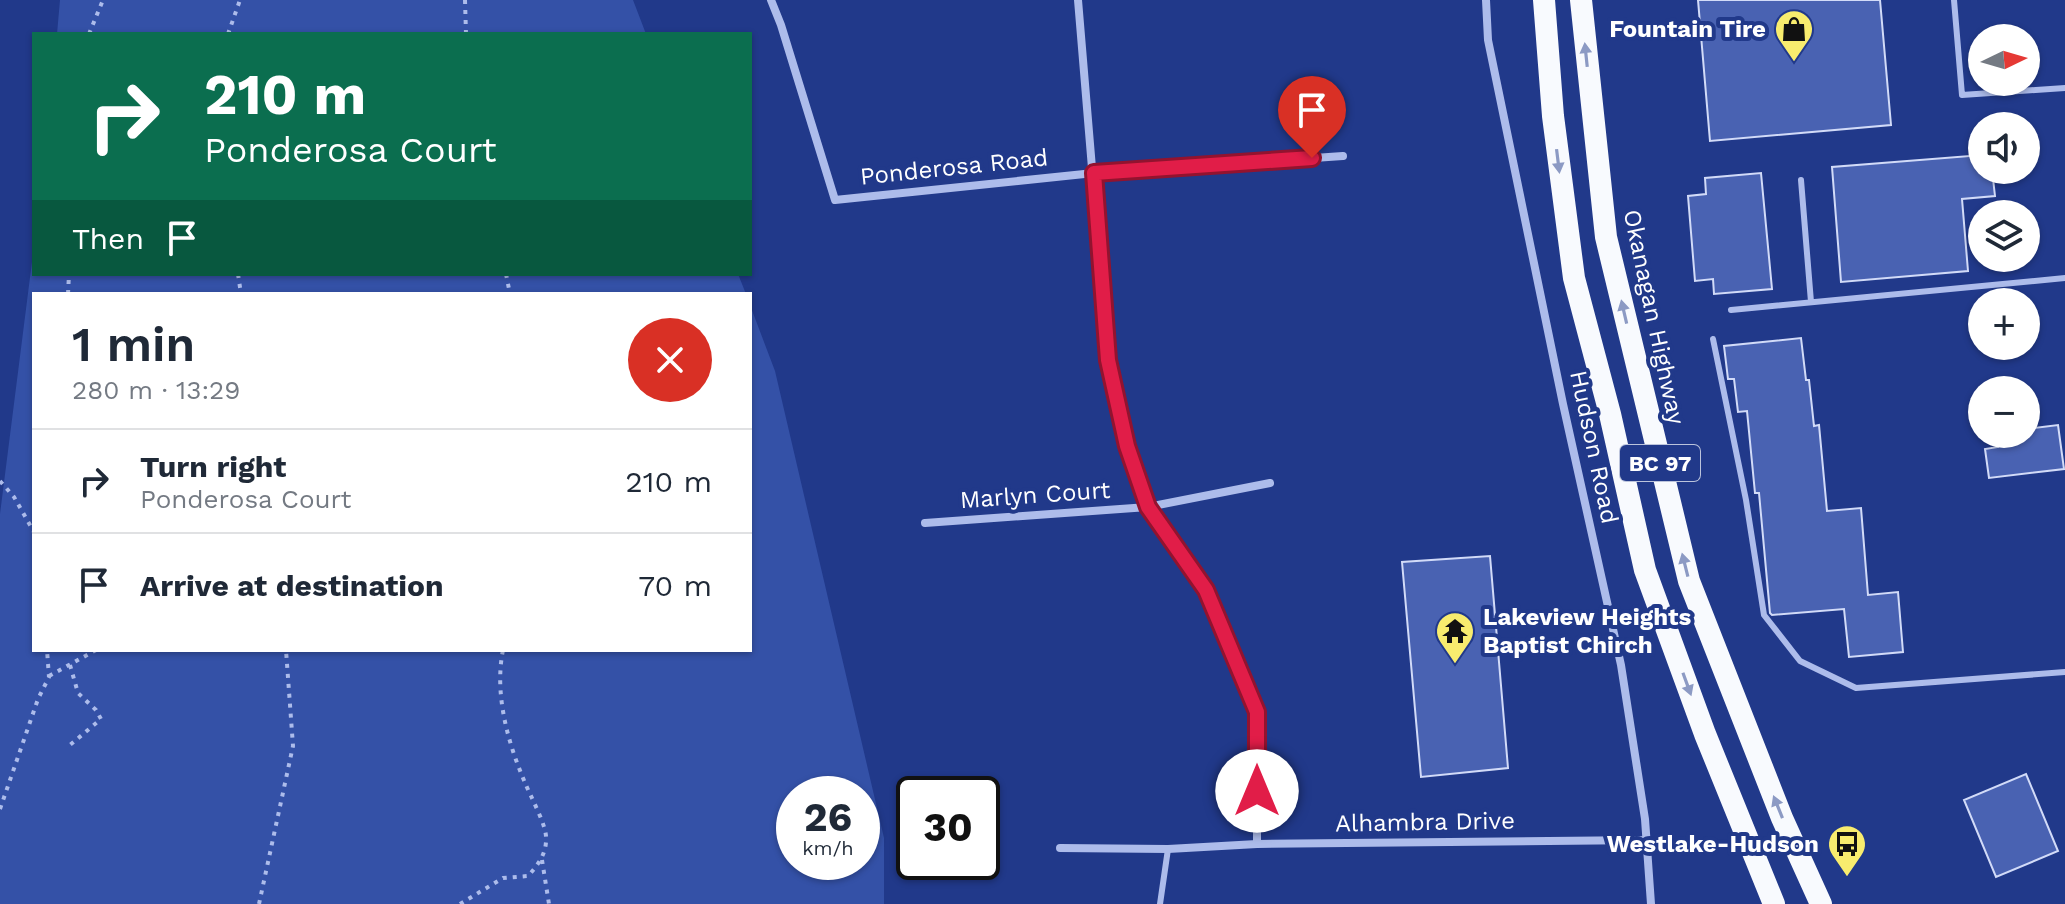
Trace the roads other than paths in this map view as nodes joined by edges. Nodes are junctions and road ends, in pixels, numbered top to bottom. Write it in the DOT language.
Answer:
graph roads {
  1 [pos="771,0"];
  2 [pos="1078,0"];
  3 [pos="1486,0"];
  4 [pos="1544,0"];
  5 [pos="1581,0"];
  6 [pos="1954,0"];
  7 [pos="2065,88"];
  8 [pos="1343,156"];
  9 [pos="1094,173"];
  10 [pos="1801,180"];
  11 [pos="2065,278"];
  12 [pos="1811,302"];
  13 [pos="1731,310"];
  14 [pos="1713,339"];
  15 [pos="1270,483"];
  16 [pos="1148,507"];
  17 [pos="925,523"];
  18 [pos="2065,672"];
  19 [pos="1646,840"];
  20 [pos="1257,844"];
  21 [pos="1060,848"];
  22 [pos="1168,849"];
  23 [pos="1160,904"];
  24 [pos="1651,904"];
  25 [pos="1774,904"];
  26 [pos="1821,904"];
  1 -- 9 [label="street, Ponderosa Road"];
  2 -- 9 [label="street"];
  3 -- 19 [label="street, Hudson Road"];
  4 -- 25 [label="highway, BC 97, one-way"];
  26 -- 5 [label="highway, Okanagan Highway / BC 97, one-way"];
  6 -- 7 [label="lane"];
  8 -- 9 [label="street"];
  9 -- 16 [label="street"];
  10 -- 12 [label="lane"];
  11 -- 12 [label="lane"];
  12 -- 13 [label="lane"];
  14 -- 18 [label="lane"];
  15 -- 16 [label="street, Marlyn Court"];
  16 -- 17 [label="street, Marlyn Court"];
  16 -- 20 [label="street"];
  19 -- 20 [label="street, Alhambra Drive"];
  19 -- 24 [label="street, Hudson Road"];
  20 -- 22 [label="street, Alhambra Drive"];
  21 -- 22 [label="street, Alhambra Drive"];
  22 -- 23 [label="lane"];
}
